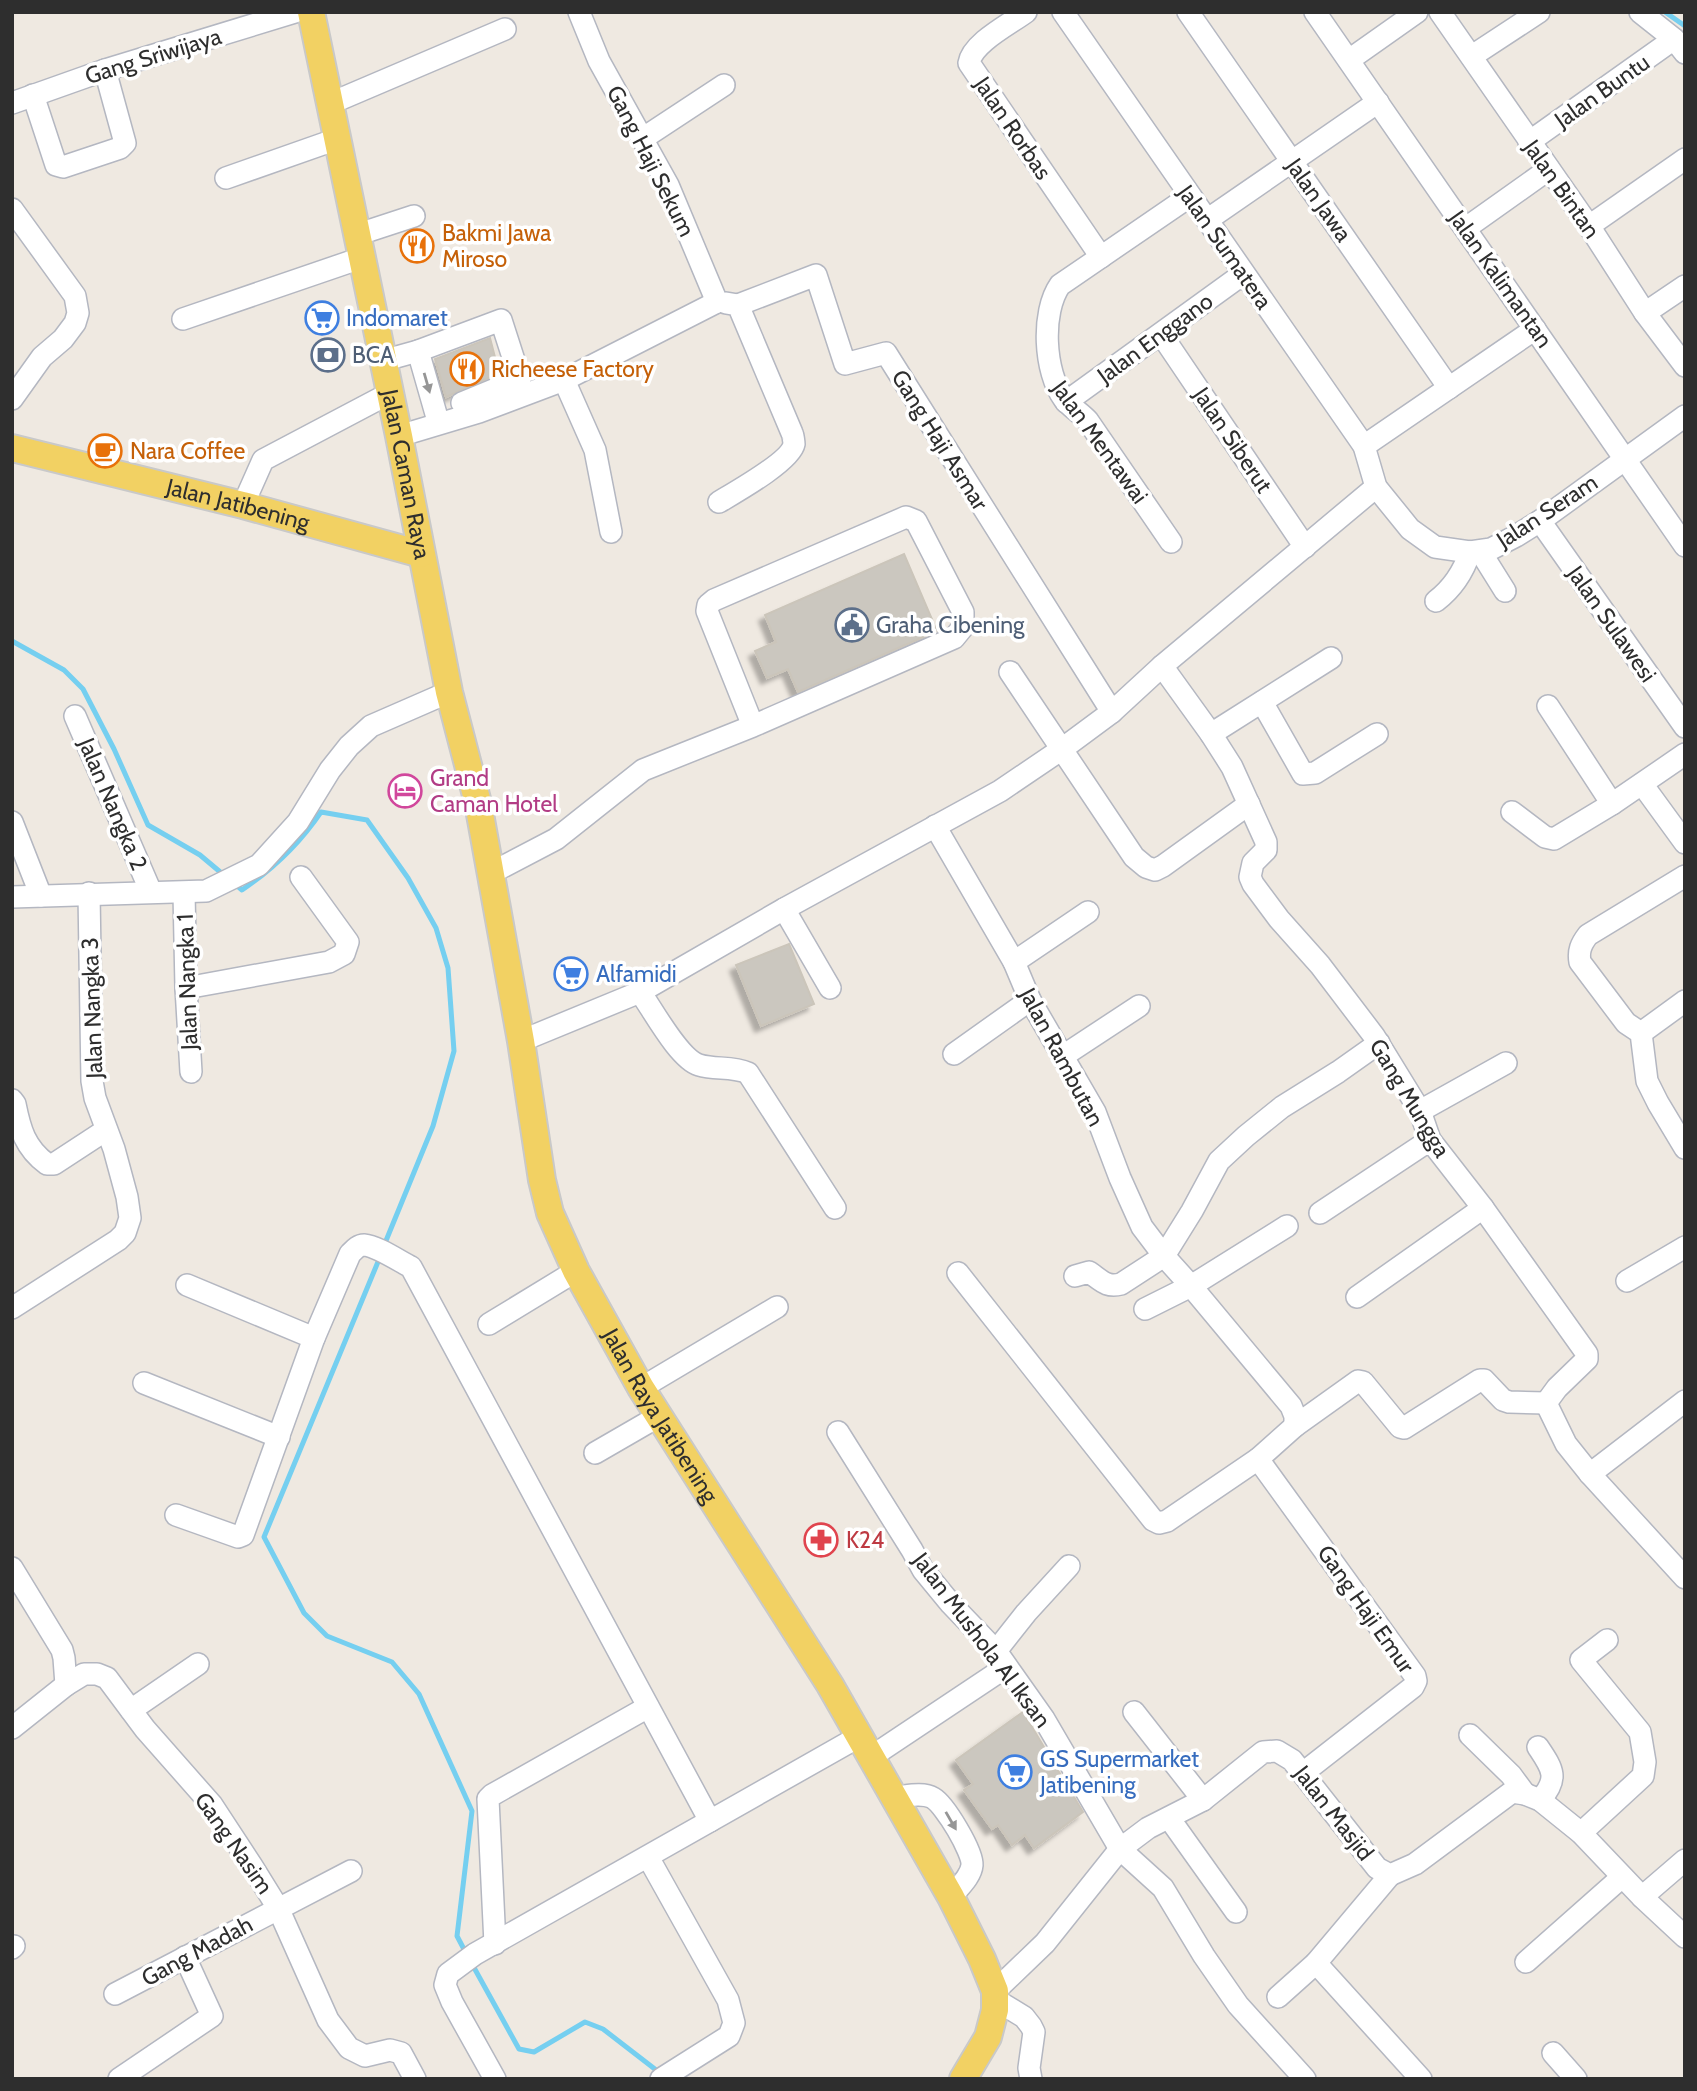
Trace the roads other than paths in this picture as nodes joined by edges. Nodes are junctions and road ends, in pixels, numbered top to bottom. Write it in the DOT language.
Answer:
graph roads {
  1 [pos="295,12"];
  2 [pos="311,12"];
  3 [pos="579,12"];
  4 [pos="1026,12"];
  5 [pos="1063,12"];
  6 [pos="1188,12"];
  7 [pos="1315,12"];
  8 [pos="1417,12"];
  9 [pos="1440,12"];
  10 [pos="1539,12"];
  11 [pos="1640,12"];
  12 [pos="1666,19"];
  13 [pos="505,29"];
  14 [pos="1679,46"];
  15 [pos="1472,56"];
  16 [pos="1349,60"];
  17 [pos="105,70"];
  18 [pos="724,85"];
  19 [pos="33,95"];
  20 [pos="1377,102"];
  21 [pos="12,103"];
  22 [pos="329,104"];
  23 [pos="337,139"];
  24 [pos="642,139"];
  25 [pos="1529,142"];
  26 [pos="1685,159"];
  27 [pos="1291,161"];
  28 [pos="1549,169"];
  29 [pos="226,177"];
  30 [pos="1190,196"];
  31 [pos="12,209"];
  32 [pos="414,216"];
  33 [pos="1207,220"];
  34 [pos="1588,226"];
  35 [pos="1466,229"];
  36 [pos="358,247"];
  37 [pos="1101,257"];
  38 [pos="1243,274"];
  39 [pos="1685,286"];
  40 [pos="727,303"];
  41 [pos="1645,313"];
  42 [pos="183,319"];
  43 [pos="1535,329"];
  44 [pos="1161,334"];
  45 [pos="418,351"];
  46 [pos="382,361"];
  47 [pos="1685,366"];
  48 [pos="564,380"];
  49 [pos="1449,388"];
  50 [pos="390,393"];
  51 [pos="12,399"];
  52 [pos="1066,402"];
  53 [pos="436,414"];
  54 [pos="1685,416"];
  55 [pos="398,431"];
  56 [pos="1364,446"];
  57 [pos="12,448"];
  58 [pos="1625,458"];
  59 [pos="1376,487"];
  60 [pos="719,502"];
  61 [pos="243,505"];
  62 [pos="1540,521"];
  63 [pos="611,532"];
  64 [pos="1171,542"];
  65 [pos="1685,546"];
  66 [pos="1305,547"];
  67 [pos="1475,552"];
  68 [pos="421,554"];
  69 [pos="1505,592"];
  70 [pos="1436,601"];
  71 [pos="1331,658"];
  72 [pos="1162,666"];
  73 [pos="1010,672"];
  74 [pos="449,692"];
  75 [pos="1262,702"];
  76 [pos="1548,706"];
  77 [pos="1112,712"];
  78 [pos="75,716"];
  79 [pos="753,726"];
  80 [pos="1685,727"];
  81 [pos="1211,734"];
  82 [pos="1377,734"];
  83 [pos="1062,749"];
  84 [pos="1685,754"];
  85 [pos="1642,784"];
  86 [pos="1250,804"];
  87 [pos="1612,804"];
  88 [pos="1512,812"];
  89 [pos="12,822"];
  90 [pos="935,826"];
  91 [pos="1685,843"];
  92 [pos="491,873"];
  93 [pos="1685,876"];
  94 [pos="301,877"];
  95 [pos="151,892"];
  96 [pos="89,893"];
  97 [pos="184,893"];
  98 [pos="41,895"];
  99 [pos="12,897"];
  100 [pos="784,909"];
  101 [pos="1088,912"];
  102 [pos="1014,962"];
  103 [pos="186,988"];
  104 [pos="830,988"];
  105 [pos="640,992"];
  106 [pos="1030,1000"];
  107 [pos="1685,1001"];
  108 [pos="1139,1006"];
  109 [pos="1641,1033"];
  110 [pos="521,1041"];
  111 [pos="1379,1043"];
  112 [pos="954,1054"];
  113 [pos="1063,1056"];
  114 [pos="1506,1063"];
  115 [pos="191,1072"];
  116 [pos="12,1100"];
  117 [pos="1420,1111"];
  118 [pos="106,1130"];
  119 [pos="1682,1134"];
  120 [pos="1430,1140"];
  121 [pos="835,1208"];
  122 [pos="1483,1208"];
  123 [pos="1320,1213"];
  124 [pos="1287,1226"];
  125 [pos="1685,1247"];
  126 [pos="1164,1256"];
  127 [pos="576,1271"];
  128 [pos="958,1273"];
  129 [pos="1075,1276"];
  130 [pos="1627,1282"];
  131 [pos="187,1285"];
  132 [pos="1191,1286"];
  133 [pos="1357,1297"];
  134 [pos="777,1307"];
  135 [pos="12,1308"];
  136 [pos="1145,1309"];
  137 [pos="489,1324"];
  138 [pos="314,1338"];
  139 [pos="144,1383"];
  140 [pos="641,1388"];
  141 [pos="1685,1401"];
  142 [pos="1546,1403"];
  143 [pos="659,1416"];
  144 [pos="1295,1426"];
  145 [pos="838,1432"];
  146 [pos="279,1437"];
  147 [pos="595,1452"];
  148 [pos="1258,1459"];
  149 [pos="1590,1474"];
  150 [pos="176,1515"];
  151 [pos="1069,1566"];
  152 [pos="12,1567"];
  153 [pos="1685,1578"];
  154 [pos="1607,1640"];
  155 [pos="996,1651"];
  156 [pos="198,1664"];
  157 [pos="997,1673"];
  158 [pos="66,1685"];
  159 [pos="648,1707"];
  160 [pos="131,1710"];
  161 [pos="1134,1712"];
  162 [pos="12,1728"];
  163 [pos="1470,1735"];
  164 [pos="865,1747"];
  165 [pos="1538,1747"];
  166 [pos="1303,1773"];
  167 [pos="895,1797"];
  168 [pos="1532,1797"];
  169 [pos="1203,1801"];
  170 [pos="1169,1818"];
  171 [pos="710,1821"];
  172 [pos="1581,1833"];
  173 [pos="1120,1849"];
  174 [pos="648,1857"];
  175 [pos="1685,1860"];
  176 [pos="351,1871"];
  177 [pos="1390,1875"];
  178 [pos="1615,1884"];
  179 [pos="951,1897"];
  180 [pos="1642,1897"];
  181 [pos="278,1908"];
  182 [pos="1236,1912"];
  183 [pos="1685,1937"];
  184 [pos="495,1944"];
  185 [pos="185,1957"];
  186 [pos="1525,1962"];
  187 [pos="1316,1963"];
  188 [pos="115,1994"];
  189 [pos="995,1996"];
  190 [pos="1278,1997"];
  191 [pos="1553,2053"];
  192 [pos="668,2074"];
  193 [pos="119,2079"];
  194 [pos="415,2079"];
  195 [pos="495,2079"];
  196 [pos="963,2079"];
  197 [pos="1031,2079"];
  198 [pos="1305,2079"];
  199 [pos="1420,2079"];
  200 [pos="1576,2079"];
  1 -- 17 [label="street, Gang Sriwijaya"];
  2 -- 22 [label="main road, Jalan Caman Raya"];
  3 -- 24 [label="street, Gang Haji Sekum"];
  4 -- 37 [label="street, Jalan Rorbas"];
  5 -- 30 [label="street, Jalan Sumatera"];
  6 -- 27 [label="street, Jalan Jawa"];
  7 -- 16 [label="street, Jalan Kalimantan"];
  8 -- 16 [label="street"];
  9 -- 15 [label="street, Jalan Bintan"];
  10 -- 15 [label="street"];
  11 -- 12 [label="street"];
  12 -- 14 [label="street"];
  13 -- 22 [label="street"];
  14 -- 25 [label="street, Jalan Buntu"];
  15 -- 25 [label="street, Jalan Bintan"];
  16 -- 20 [label="street, Jalan Kalimantan"];
  17 -- 19 [label="street, Gang Sriwijaya"];
  17 -- 19 [label="street"];
  18 -- 24 [label="street"];
  19 -- 21 [label="street, Gang Sriwijaya"];
  20 -- 27 [label="street"];
  20 -- 35 [label="street, Jalan Kalimantan"];
  22 -- 23 [label="main road, Jalan Caman Raya"];
  23 -- 29 [label="street"];
  23 -- 36 [label="main road, Jalan Caman Raya"];
  24 -- 40 [label="street, Gang Haji Sekum"];
  25 -- 28 [label="street, Jalan Bintan"];
  26 -- 34 [label="street"];
  27 -- 33 [label="street"];
  27 -- 49 [label="street, Jalan Jawa"];
  28 -- 34 [label="street, Jalan Bintan"];
  28 -- 35 [label="street"];
  30 -- 33 [label="street, Jalan Sumatera"];
  30 -- 37 [label="street, Jalan Mentawai"];
  31 -- 51 [label="street"];
  32 -- 36 [label="street"];
  33 -- 38 [label="street, Jalan Sumatera"];
  34 -- 41 [label="street, Jalan Bintan"];
  35 -- 43 [label="street, Jalan Kalimantan"];
  36 -- 42 [label="street"];
  36 -- 46 [label="main road, Jalan Caman Raya"];
  37 -- 52 [label="street, Jalan Mentawai"];
  38 -- 44 [label="street, Jalan Enggano"];
  38 -- 56 [label="street, Jalan Sumatera"];
  39 -- 41 [label="street"];
  40 -- 48 [label="street"];
  40 -- 60 [label="street, Gang Haji Sekum"];
  40 -- 77 [label="street, Gang Haji Asmar"];
  41 -- 47 [label="street, Jalan Bintan"];
  43 -- 49 [label="street"];
  43 -- 58 [label="street, Jalan Kalimantan"];
  44 -- 52 [label="street, Jalan Enggano"];
  44 -- 66 [label="street, Jalan Siberut"];
  45 -- 46 [label="street"];
  45 -- 53 [label="street, one-way"];
  45 -- 53 [label="street"];
  46 -- 50 [label="main road, Jalan Caman Raya"];
  48 -- 55 [label="street"];
  48 -- 63 [label="street"];
  49 -- 56 [label="street"];
  50 -- 55 [label="main road, Jalan Caman Raya"];
  50 -- 61 [label="street"];
  52 -- 64 [label="street, Jalan Mentawai"];
  53 -- 55 [label="street"];
  54 -- 58 [label="street, Jalan Seram"];
  55 -- 68 [label="main road, Jalan Caman Raya"];
  56 -- 59 [label="street, Jalan Sumatera"];
  57 -- 61 [label="main road, Jalan Jatibening"];
  58 -- 62 [label="street, Jalan Seram"];
  58 -- 65 [label="street, Jalan Kalimantan"];
  59 -- 66 [label="street"];
  59 -- 67 [label="street, Jalan Seram"];
  61 -- 68 [label="main road, Jalan Jatibening"];
  62 -- 67 [label="street, Jalan Seram"];
  62 -- 80 [label="street, Jalan Sulawesi"];
  66 -- 72 [label="street"];
  67 -- 69 [label="street"];
  67 -- 70 [label="street"];
  68 -- 74 [label="main road, Jalan Caman Raya"];
  71 -- 75 [label="street"];
  72 -- 77 [label="street"];
  72 -- 81 [label="street, Gang Mungga"];
  73 -- 83 [label="street"];
  74 -- 92 [label="main road, Jalan Raya Jatibening"];
  74 -- 97 [label="street"];
  75 -- 81 [label="street"];
  75 -- 82 [label="street"];
  76 -- 87 [label="street"];
  77 -- 83 [label="street"];
  78 -- 95 [label="street, Jalan Nangka 2"];
  79 -- 79 [label="street"];
  79 -- 92 [label="street"];
  81 -- 86 [label="street, Gang Mungga"];
  83 -- 86 [label="street"];
  83 -- 90 [label="street"];
  84 -- 85 [label="street"];
  85 -- 87 [label="street"];
  85 -- 91 [label="street"];
  86 -- 111 [label="street, Gang Mungga"];
  87 -- 88 [label="street"];
  89 -- 98 [label="street"];
  90 -- 100 [label="street"];
  90 -- 102 [label="street, Jalan Rambutan"];
  92 -- 110 [label="main road, Jalan Raya Jatibening"];
  93 -- 109 [label="street"];
  94 -- 103 [label="street"];
  95 -- 96 [label="street"];
  95 -- 97 [label="street"];
  96 -- 98 [label="street"];
  96 -- 118 [label="street, Jalan Nangka 3"];
  97 -- 103 [label="street, Jalan Nangka 1"];
  98 -- 99 [label="street"];
  100 -- 104 [label="street"];
  100 -- 105 [label="street"];
  101 -- 102 [label="street"];
  102 -- 106 [label="street, Jalan Rambutan"];
  103 -- 115 [label="street, Jalan Nangka 1"];
  105 -- 110 [label="street"];
  105 -- 121 [label="street"];
  106 -- 112 [label="street"];
  106 -- 113 [label="street, Jalan Rambutan"];
  107 -- 109 [label="street"];
  108 -- 113 [label="street"];
  109 -- 119 [label="street"];
  110 -- 127 [label="main road, Jalan Raya Jatibening"];
  111 -- 117 [label="street, Gang Mungga"];
  111 -- 126 [label="street"];
  113 -- 126 [label="street, Jalan Rambutan"];
  114 -- 117 [label="street"];
  116 -- 118 [label="street"];
  117 -- 120 [label="street, Gang Mungga"];
  118 -- 135 [label="street, Jalan Nangka 3"];
  120 -- 122 [label="street, Gang Mungga"];
  120 -- 123 [label="street"];
  122 -- 133 [label="street"];
  122 -- 142 [label="street, Gang Mungga"];
  124 -- 132 [label="street"];
  125 -- 130 [label="street"];
  126 -- 129 [label="street"];
  126 -- 132 [label="street, Jalan Rambutan"];
  127 -- 137 [label="street"];
  127 -- 140 [label="main road, Jalan Raya Jatibening"];
  128 -- 148 [label="street"];
  131 -- 138 [label="street"];
  132 -- 136 [label="street"];
  132 -- 144 [label="street, Jalan Rambutan"];
  134 -- 140 [label="street"];
  138 -- 146 [label="street"];
  138 -- 159 [label="street"];
  139 -- 146 [label="street"];
  140 -- 143 [label="main road, Jalan Raya Jatibening"];
  141 -- 149 [label="street"];
  142 -- 144 [label="street"];
  142 -- 149 [label="street"];
  143 -- 147 [label="street"];
  143 -- 164 [label="main road, Jalan Raya Jatibening"];
  144 -- 148 [label="street"];
  145 -- 155 [label="street, Jalan Mushola Al Iksan"];
  146 -- 150 [label="street"];
  148 -- 166 [label="street, Gang Haji Emur"];
  149 -- 153 [label="street"];
  151 -- 155 [label="street"];
  152 -- 158 [label="street"];
  154 -- 172 [label="street"];
  155 -- 173 [label="street, Jalan Mushola Al Iksan"];
  156 -- 160 [label="street"];
  157 -- 164 [label="street"];
  158 -- 160 [label="street, Gang Nasim"];
  158 -- 162 [label="street"];
  159 -- 171 [label="street"];
  159 -- 184 [label="street"];
  160 -- 181 [label="street, Gang Nasim"];
  161 -- 169 [label="street"];
  163 -- 168 [label="street"];
  164 -- 167 [label="main road, Jalan Raya Jatibening"];
  164 -- 171 [label="street"];
  165 -- 168 [label="street"];
  166 -- 169 [label="street, Jalan Masjid"];
  166 -- 177 [label="street, Jalan Masjid"];
  167 -- 179 [label="main road, Jalan Raya Jatibening"];
  167 -- 179 [label="street, one-way"];
  168 -- 172 [label="street"];
  168 -- 177 [label="street, Jalan Masjid"];
  169 -- 170 [label="street, Jalan Masjid"];
  170 -- 173 [label="street, Jalan Masjid"];
  170 -- 182 [label="street"];
  171 -- 174 [label="street"];
  172 -- 178 [label="street"];
  173 -- 189 [label="street, Jalan Masjid"];
  173 -- 198 [label="street, Jalan Mushola Al Iksan"];
  174 -- 184 [label="street"];
  174 -- 192 [label="street"];
  175 -- 180 [label="street"];
  176 -- 181 [label="street, Gang Madah"];
  177 -- 187 [label="street"];
  178 -- 180 [label="street"];
  178 -- 186 [label="street"];
  179 -- 189 [label="main road, Jalan Raya Jatibening"];
  180 -- 183 [label="street"];
  181 -- 185 [label="street, Gang Madah"];
  181 -- 194 [label="street, Gang Nasim"];
  184 -- 195 [label="street"];
  185 -- 188 [label="street, Gang Madah"];
  185 -- 193 [label="street"];
  187 -- 190 [label="street"];
  187 -- 199 [label="street"];
  189 -- 196 [label="main road"];
  189 -- 197 [label="street"];
  191 -- 200 [label="street"];
}
